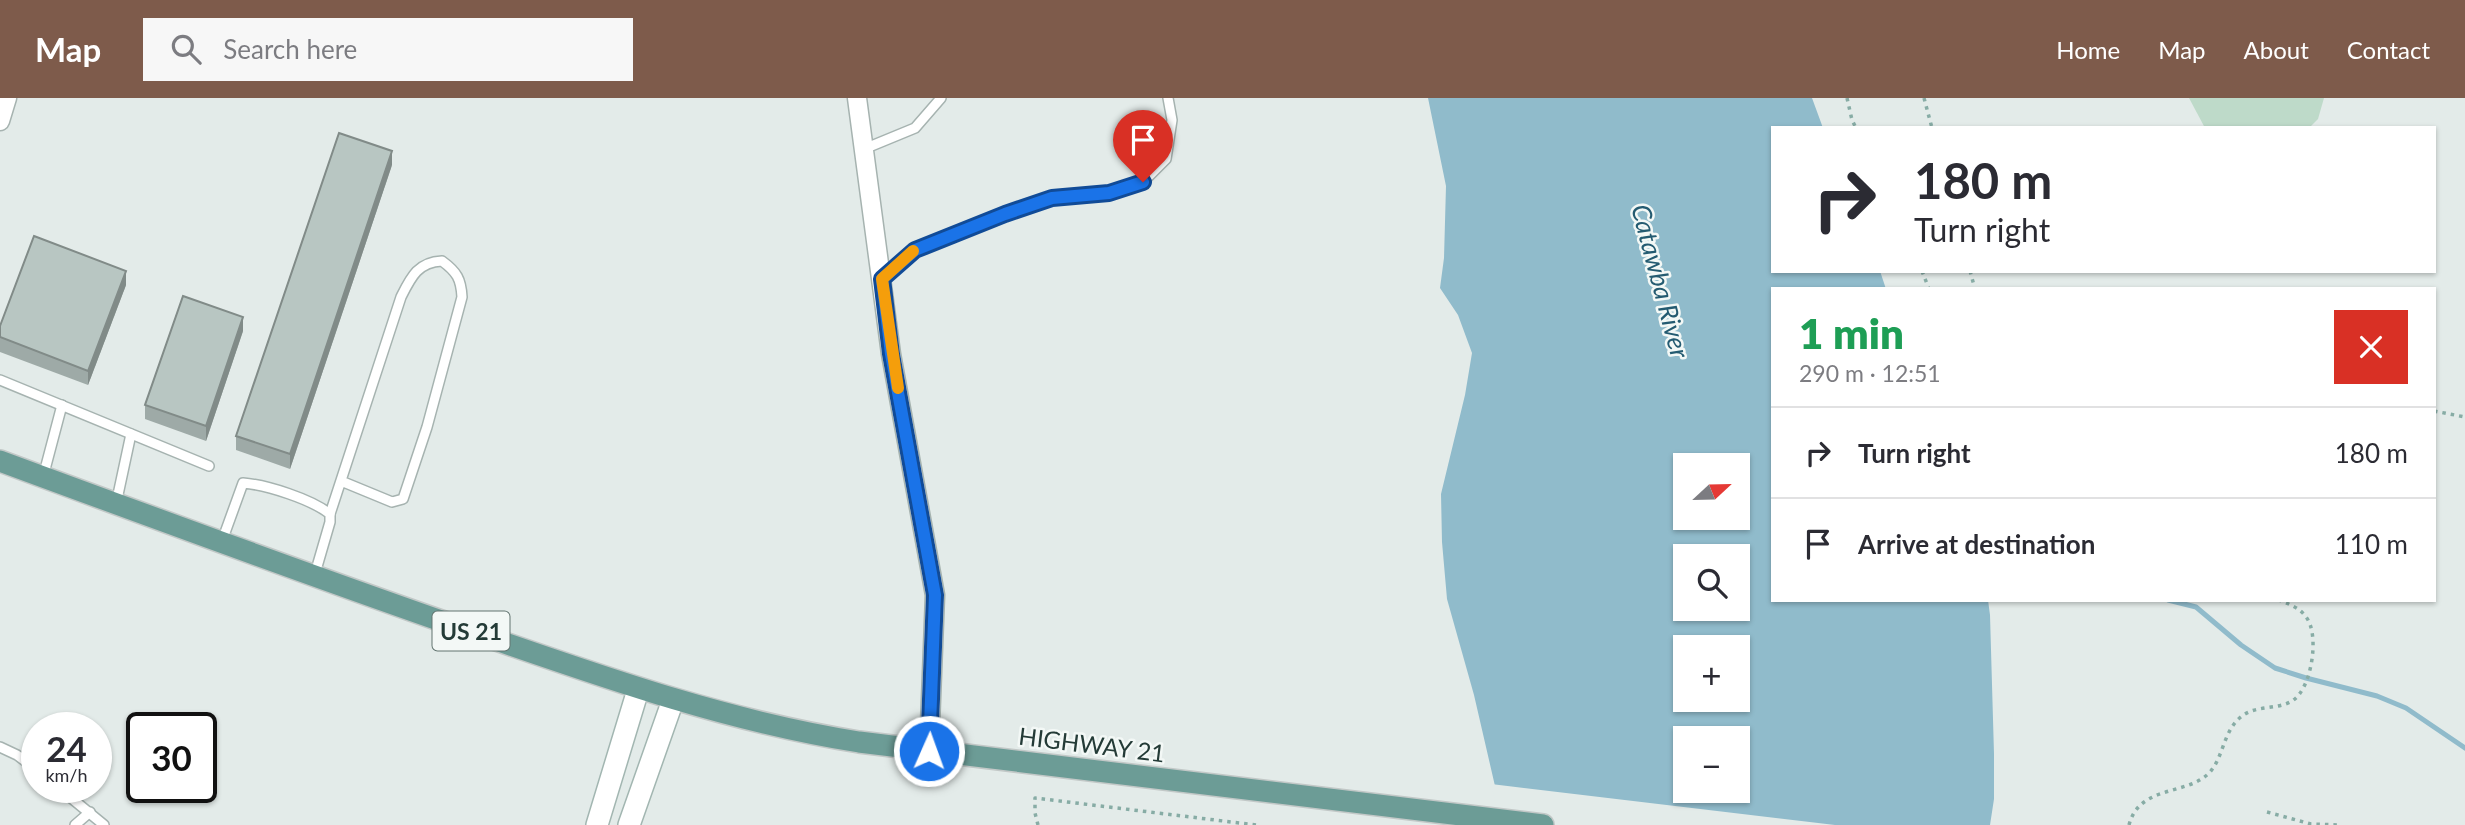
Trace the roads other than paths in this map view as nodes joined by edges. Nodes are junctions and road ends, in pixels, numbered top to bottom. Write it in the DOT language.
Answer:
graph roads {
  1 [pos="7,98"];
  2 [pos="857,98"];
  3 [pos="941,98"];
  4 [pos="1168,98"];
  5 [pos="0,121"];
  6 [pos="864,149"];
  7 [pos="882,279"];
  8 [pos="0,380"];
  9 [pos="62,405"];
  10 [pos="131,434"];
  11 [pos="0,461"];
  12 [pos="209,467"];
  13 [pos="43,477"];
  14 [pos="341,481"];
  15 [pos="116,504"];
  16 [pos="330,514"];
  17 [pos="221,543"];
  18 [pos="314,577"];
  19 [pos="639,690"];
  20 [pos="673,700"];
  21 [pos="0,747"];
  22 [pos="929,751"];
  23 [pos="21,757"];
  24 [pos="79,803"];
  25 [pos="90,812"];
  26 [pos="75,825"];
  27 [pos="104,825"];
  28 [pos="597,825"];
  29 [pos="629,825"];
  30 [pos="1543,825"];
  1 -- 5 [label="street"];
  2 -- 6 [label="street"];
  3 -- 6 [label="lane"];
  4 -- 7 [label="lane"];
  6 -- 7 [label="street"];
  7 -- 22 [label="street"];
  8 -- 9 [label="lane"];
  9 -- 10 [label="lane"];
  9 -- 13 [label="lane"];
  10 -- 12 [label="lane"];
  10 -- 15 [label="lane"];
  11 -- 13 [label="main road, US 21"];
  13 -- 15 [label="main road, US 21"];
  14 -- 14 [label="lane"];
  14 -- 16 [label="lane"];
  15 -- 17 [label="main road, US 21"];
  16 -- 17 [label="lane"];
  16 -- 18 [label="lane"];
  17 -- 18 [label="main road, US 21"];
  18 -- 19 [label="main road, US 21"];
  19 -- 20 [label="main road, HIGHWAY 21 / US 21"];
  19 -- 28 [label="street"];
  20 -- 22 [label="main road, HIGHWAY 21 / US 21"];
  20 -- 29 [label="street"];
  21 -- 23 [label="lane"];
  22 -- 30 [label="main road, HIGHWAY 21 / US 21"];
  24 -- 25 [label="lane"];
  25 -- 26 [label="lane"];
  25 -- 27 [label="lane"];
}
